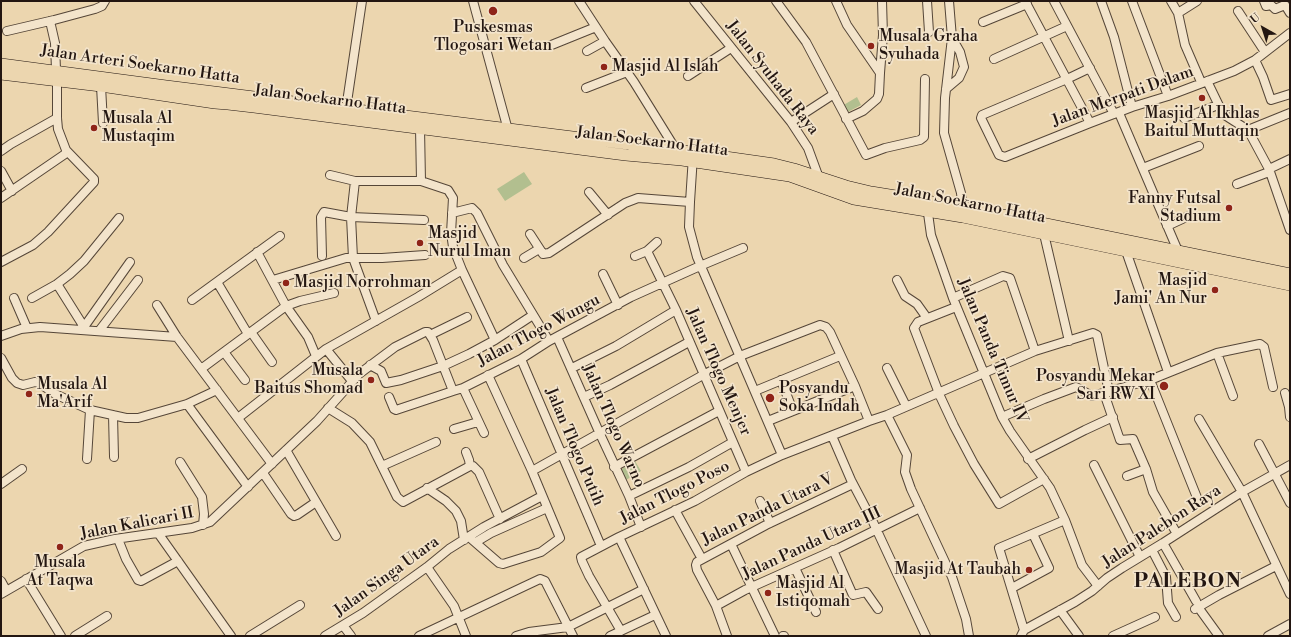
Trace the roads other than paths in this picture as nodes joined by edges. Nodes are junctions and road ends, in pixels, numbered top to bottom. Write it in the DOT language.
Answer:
graph roads {
  1 [pos="105,1"];
  2 [pos="362,1"];
  3 [pos="473,1"];
  4 [pos="579,1"];
  5 [pos="694,1"];
  6 [pos="776,1"];
  7 [pos="836,1"];
  8 [pos="882,1"];
  9 [pos="927,1"];
  10 [pos="949,1"];
  11 [pos="1054,1"];
  12 [pos="1101,1"];
  13 [pos="1132,1"];
  14 [pos="1171,1"];
  15 [pos="1197,1"];
  16 [pos="1264,1"];
  17 [pos="1026,3"];
  18 [pos="1238,11"];
  19 [pos="1178,13"];
  20 [pos="1290,13"];
  21 [pos="50,21"];
  22 [pos="983,22"];
  23 [pos="1067,26"];
  24 [pos="596,27"];
  25 [pos="7,30"];
  26 [pos="929,32"];
  27 [pos="1290,33"];
  28 [pos="1044,36"];
  29 [pos="952,38"];
  30 [pos="605,41"];
  31 [pos="549,46"];
  32 [pos="731,48"];
  33 [pos="587,51"];
  34 [pos="1265,52"];
  35 [pos="994,59"];
  36 [pos="1255,60"];
  37 [pos="1,64"];
  38 [pos="1090,68"];
  39 [pos="627,72"];
  40 [pos="880,73"];
  41 [pos="1,74"];
  42 [pos="57,76"];
  43 [pos="688,76"];
  44 [pos="925,79"];
  45 [pos="1067,79"];
  46 [pos="1204,82"];
  47 [pos="101,86"];
  48 [pos="586,88"];
  49 [pos="946,88"];
  50 [pos="165,91"];
  51 [pos="834,94"];
  52 [pos="1290,94"];
  53 [pos="1168,96"];
  54 [pos="1218,105"];
  55 [pos="1132,107"];
  56 [pos="346,109"];
  57 [pos="1117,113"];
  58 [pos="1290,113"];
  59 [pos="57,118"];
  60 [pos="1184,118"];
  61 [pos="846,119"];
  62 [pos="791,122"];
  63 [pos="103,123"];
  64 [pos="420,123"];
  65 [pos="1090,123"];
  66 [pos="508,130"];
  67 [pos="1248,130"];
  68 [pos="1199,146"];
  69 [pos="676,150"];
  70 [pos="1,151"];
  71 [pos="68,152"];
  72 [pos="690,159"];
  73 [pos="1290,159"];
  74 [pos="1143,168"];
  75 [pos="1,171"];
  76 [pos="1269,171"];
  77 [pos="330,175"];
  78 [pos="819,178"];
  79 [pos="355,181"];
  80 [pos="421,181"];
  81 [pos="1237,184"];
  82 [pos="12,191"];
  83 [pos="589,192"];
  84 [pos="1,198"];
  85 [pos="690,202"];
  86 [pos="927,206"];
  87 [pos="963,212"];
  88 [pos="452,213"];
  89 [pos="1193,214"];
  90 [pos="608,215"];
  91 [pos="351,217"];
  92 [pos="119,218"];
  93 [pos="424,220"];
  94 [pos="1167,226"];
  95 [pos="1290,230"];
  96 [pos="530,234"];
  97 [pos="1044,234"];
  98 [pos="280,236"];
  99 [pos="657,242"];
  100 [pos="743,248"];
  101 [pos="539,249"];
  102 [pos="647,250"];
  103 [pos="1126,251"];
  104 [pos="1178,251"];
  105 [pos="257,252"];
  106 [pos="425,255"];
  107 [pos="322,256"];
  108 [pos="635,256"];
  109 [pos="353,258"];
  110 [pos="524,258"];
  111 [pos="1,262"];
  112 [pos="130,262"];
  113 [pos="700,266"];
  114 [pos="1239,269"];
  115 [pos="462,270"];
  116 [pos="603,274"];
  117 [pos="1290,274"];
  118 [pos="138,280"];
  119 [pos="273,280"];
  120 [pos="897,280"];
  121 [pos="217,282"];
  122 [pos="663,283"];
  123 [pos="57,284"];
  124 [pos="1290,285"];
  125 [pos="334,293"];
  126 [pos="14,298"];
  127 [pos="32,298"];
  128 [pos="953,298"];
  129 [pos="192,300"];
  130 [pos="157,305"];
  131 [pos="618,305"];
  132 [pos="286,306"];
  133 [pos="956,307"];
  134 [pos="676,310"];
  135 [pos="533,315"];
  136 [pos="467,317"];
  137 [pos="927,318"];
  138 [pos="376,321"];
  139 [pos="27,328"];
  140 [pos="84,328"];
  141 [pos="99,331"];
  142 [pos="250,333"];
  143 [pos="430,335"];
  144 [pos="1,336"];
  145 [pos="177,337"];
  146 [pos="557,337"];
  147 [pos="495,340"];
  148 [pos="1069,340"];
  149 [pos="549,341"];
  150 [pos="689,342"];
  151 [pos="326,349"];
  152 [pos="1035,351"];
  153 [pos="224,352"];
  154 [pos="1217,353"];
  155 [pos="316,356"];
  156 [pos="740,356"];
  157 [pos="840,356"];
  158 [pos="1,358"];
  159 [pos="521,359"];
  160 [pos="272,362"];
  161 [pos="370,365"];
  162 [pos="443,366"];
  163 [pos="572,368"];
  164 [pos="887,368"];
  165 [pos="201,369"];
  166 [pos="1168,372"];
  167 [pos="984,374"];
  168 [pos="488,375"];
  169 [pos="703,375"];
  170 [pos="245,380"];
  171 [pos="781,380"];
  172 [pos="1150,380"];
  173 [pos="352,381"];
  174 [pos="855,386"];
  175 [pos="1273,387"];
  176 [pos="463,388"];
  177 [pos="217,390"];
  178 [pos="453,391"];
  179 [pos="755,391"];
  180 [pos="1107,392"];
  181 [pos="940,393"];
  182 [pos="1285,393"];
  183 [pos="1233,396"];
  184 [pos="389,397"];
  185 [pos="584,397"];
  186 [pos="187,404"];
  187 [pos="906,406"];
  188 [pos="328,408"];
  189 [pos="90,410"];
  190 [pos="719,411"];
  191 [pos="793,411"];
  192 [pos="113,415"];
  193 [pos="887,415"];
  194 [pos="1002,417"];
  195 [pos="1113,417"];
  196 [pos="1290,417"];
  197 [pos="238,418"];
  198 [pos="1199,420"];
  199 [pos="869,421"];
  200 [pos="478,422"];
  201 [pos="768,422"];
  202 [pos="454,429"];
  203 [pos="484,433"];
  204 [pos="600,434"];
  205 [pos="832,436"];
  206 [pos="436,442"];
  207 [pos="733,442"];
  208 [pos="1259,444"];
  209 [pos="286,450"];
  210 [pos="466,452"];
  211 [pos="562,454"];
  212 [pos="782,455"];
  213 [pos="114,457"];
  214 [pos="87,459"];
  215 [pos="1028,459"];
  216 [pos="180,462"];
  217 [pos="272,464"];
  218 [pos="1094,465"];
  219 [pos="1290,465"];
  220 [pos="382,466"];
  221 [pos="470,466"];
  222 [pos="614,467"];
  223 [pos="22,469"];
  224 [pos="1146,469"];
  225 [pos="532,471"];
  226 [pos="746,472"];
  227 [pos="263,473"];
  228 [pos="1275,474"];
  229 [pos="1128,476"];
  230 [pos="1044,479"];
  231 [pos="1,484"];
  232 [pos="853,484"];
  233 [pos="248,487"];
  234 [pos="427,488"];
  235 [pos="1242,492"];
  236 [pos="542,496"];
  237 [pos="629,496"];
  238 [pos="1198,500"];
  239 [pos="760,501"];
  240 [pos="316,502"];
  241 [pos="1290,503"];
  242 [pos="547,508"];
  243 [pos="920,508"];
  244 [pos="675,510"];
  245 [pos="500,519"];
  246 [pos="1065,520"];
  247 [pos="209,522"];
  248 [pos="770,522"];
  249 [pos="641,527"];
  250 [pos="876,530"];
  251 [pos="158,533"];
  252 [pos="1033,534"];
  253 [pos="1177,534"];
  254 [pos="336,536"];
  255 [pos="618,537"];
  256 [pos="118,539"];
  257 [pos="470,539"];
  258 [pos="1163,543"];
  259 [pos="731,544"];
  260 [pos="602,546"];
  261 [pos="833,550"];
  262 [pos="1152,550"];
  263 [pos="1140,557"];
  264 [pos="178,561"];
  265 [pos="699,561"];
  266 [pos="1276,566"];
  267 [pos="427,567"];
  268 [pos="795,568"];
  269 [pos="26,579"];
  270 [pos="1,581"];
  271 [pos="1098,586"];
  272 [pos="752,587"];
  273 [pos="1012,588"];
  274 [pos="644,589"];
  275 [pos="4,592"];
  276 [pos="1290,594"];
  277 [pos="300,605"];
  278 [pos="716,606"];
  279 [pos="1196,606"];
  280 [pos="607,607"];
  281 [pos="878,609"];
  282 [pos="1060,610"];
  283 [pos="816,612"];
  284 [pos="655,615"];
  285 [pos="107,616"];
  286 [pos="1155,617"];
  287 [pos="1176,617"];
  288 [pos="458,618"];
  289 [pos="1290,624"];
  290 [pos="568,627"];
  291 [pos="345,628"];
  292 [pos="621,631"];
  293 [pos="1023,633"];
  294 [pos="61,636"];
  295 [pos="75,636"];
  296 [pos="231,636"];
  297 [pos="250,636"];
  298 [pos="325,636"];
  299 [pos="351,636"];
  300 [pos="419,636"];
  301 [pos="466,636"];
  302 [pos="516,636"];
  303 [pos="573,636"];
  304 [pos="610,636"];
  305 [pos="666,636"];
  306 [pos="725,636"];
  307 [pos="775,636"];
  308 [pos="926,636"];
  309 [pos="969,636"];
  310 [pos="1079,636"];
  311 [pos="1114,636"];
  312 [pos="1219,636"];
  313 [pos="1268,636"];
  1 -- 21 [label="street"];
  2 -- 56 [label="street"];
  3 -- 66 [label="street"];
  4 -- 24 [label="street"];
  5 -- 32 [label="street, Jalan Syuhada Raya"];
  6 -- 51 [label="street"];
  7 -- 40 [label="street"];
  8 -- 40 [label="street"];
  9 -- 26 [label="street"];
  10 -- 29 [label="street"];
  11 -- 23 [label="street"];
  12 -- 55 [label="street"];
  13 -- 53 [label="street"];
  14 -- 19 [label="street"];
  15 -- 19 [label="street"];
  16 -- 20 [label="street"];
  17 -- 22 [label="street"];
  17 -- 28 [label="street"];
  18 -- 34 [label="street"];
  19 -- 46 [label="street"];
  21 -- 25 [label="street"];
  21 -- 42 [label="street"];
  23 -- 28 [label="street"];
  23 -- 38 [label="street"];
  24 -- 30 [label="street"];
  24 -- 31 [label="street"];
  27 -- 34 [label="street, Jalan Merpati Dalam"];
  28 -- 35 [label="street"];
  28 -- 45 [label="street"];
  29 -- 49 [label="street"];
  29 -- 49 [label="street"];
  30 -- 33 [label="street"];
  30 -- 39 [label="street"];
  32 -- 43 [label="street"];
  32 -- 62 [label="street, Jalan Syuhada Raya"];
  34 -- 36 [label="street, Jalan Merpati Dalam"];
  36 -- 46 [label="street, Jalan Merpati Dalam"];
  36 -- 52 [label="street"];
  37 -- 42 [label="main road, Jalan Arteri Soekarno Hatta"];
  38 -- 45 [label="street"];
  38 -- 57 [label="street"];
  39 -- 48 [label="street"];
  39 -- 69 [label="street"];
  40 -- 61 [label="street"];
  41 -- 42 [label="main road, Jalan Soekarno Hatta"];
  42 -- 47 [label="main road, Jalan Soekarno Hatta"];
  42 -- 50 [label="main road, Jalan Arteri Soekarno Hatta"];
  42 -- 59 [label="street"];
  44 -- 61 [label="street"];
  45 -- 65 [label="street"];
  45 -- 65 [label="street, Jalan Merpati Dalam"];
  46 -- 53 [label="street, Jalan Merpati Dalam"];
  46 -- 54 [label="street"];
  47 -- 50 [label="main road, Jalan Soekarno Hatta"];
  47 -- 63 [label="street"];
  49 -- 87 [label="street"];
  50 -- 56 [label="main road, Jalan Arteri Soekarno Hatta"];
  50 -- 64 [label="main road, Jalan Soekarno Hatta"];
  51 -- 61 [label="street"];
  51 -- 62 [label="street"];
  53 -- 55 [label="street, Jalan Merpati Dalam"];
  54 -- 60 [label="street"];
  54 -- 67 [label="street"];
  55 -- 57 [label="street, Jalan Merpati Dalam"];
  56 -- 64 [label="main road, Jalan Arteri Soekarno Hatta"];
  57 -- 65 [label="street, Jalan Merpati Dalam"];
  57 -- 74 [label="street"];
  58 -- 67 [label="street"];
  59 -- 70 [label="street"];
  59 -- 71 [label="street"];
  62 -- 78 [label="street, Jalan Syuhada Raya"];
  64 -- 66 [label="main road, Jalan Arteri Soekarno Hatta"];
  64 -- 72 [label="main road, Jalan Soekarno Hatta"];
  64 -- 80 [label="street"];
  66 -- 69 [label="main road, Jalan Arteri Soekarno Hatta"];
  67 -- 76 [label="street"];
  68 -- 74 [label="street"];
  69 -- 72 [label="main road, Jalan Arteri Soekarno Hatta"];
  71 -- 82 [label="street"];
  71 -- 111 [label="street"];
  72 -- 78 [label="main road, Jalan Arteri Soekarno Hatta"];
  72 -- 85 [label="street"];
  72 -- 86 [label="main road, Jalan Soekarno Hatta"];
  73 -- 76 [label="street"];
  74 -- 94 [label="street"];
  75 -- 82 [label="street"];
  76 -- 81 [label="street"];
  76 -- 95 [label="street"];
  77 -- 79 [label="street"];
  78 -- 86 [label="main road, Jalan Arteri Soekarno Hatta"];
  79 -- 80 [label="street"];
  79 -- 91 [label="street"];
  80 -- 88 [label="street"];
  82 -- 84 [label="street"];
  83 -- 90 [label="street"];
  85 -- 90 [label="street"];
  85 -- 113 [label="street"];
  86 -- 87 [label="main road, Jalan Arteri Soekarno Hatta"];
  86 -- 128 [label="street, Jalan Panda Timur IV"];
  87 -- 97 [label="main road, Jalan Soekarno Hatta"];
  87 -- 104 [label="main road, Jalan Arteri Soekarno Hatta"];
  88 -- 115 [label="street"];
  88 -- 135 [label="street"];
  89 -- 94 [label="street"];
  90 -- 101 [label="street"];
  91 -- 93 [label="street"];
  91 -- 107 [label="street"];
  91 -- 109 [label="street"];
  92 -- 123 [label="street"];
  94 -- 104 [label="street"];
  96 -- 101 [label="street"];
  97 -- 103 [label="main road, Jalan Soekarno Hatta"];
  97 -- 148 [label="street"];
  98 -- 105 [label="street"];
  99 -- 102 [label="street"];
  100 -- 113 [label="street, Jalan Tlogo Wungu"];
  101 -- 110 [label="street"];
  102 -- 108 [label="street"];
  102 -- 122 [label="street, Jalan Tlogo Menjer"];
  103 -- 114 [label="main road, Jalan Soekarno Hatta"];
  103 -- 166 [label="street"];
  104 -- 114 [label="main road, Jalan Arteri Soekarno Hatta"];
  105 -- 119 [label="street"];
  105 -- 121 [label="street"];
  106 -- 109 [label="street"];
  109 -- 119 [label="street"];
  109 -- 138 [label="street"];
  112 -- 140 [label="street"];
  113 -- 122 [label="street, Jalan Tlogo Wungu"];
  113 -- 156 [label="street"];
  114 -- 117 [label="main road, Jalan Arteri Soekarno Hatta"];
  114 -- 124 [label="main road, Jalan Soekarno Hatta"];
  115 -- 138 [label="street"];
  115 -- 147 [label="street"];
  116 -- 131 [label="street"];
  118 -- 141 [label="street"];
  119 -- 132 [label="street"];
  120 -- 137 [label="street"];
  121 -- 129 [label="street"];
  121 -- 142 [label="street"];
  122 -- 131 [label="street, Jalan Tlogo Wungu"];
  122 -- 134 [label="street, Jalan Tlogo Menjer"];
  123 -- 127 [label="street"];
  123 -- 140 [label="street"];
  125 -- 132 [label="street"];
  126 -- 139 [label="street"];
  128 -- 133 [label="street, Jalan Panda Timur IV"];
  128 -- 152 [label="street"];
  130 -- 145 [label="street"];
  131 -- 146 [label="street, Jalan Tlogo Wungu"];
  132 -- 142 [label="street"];
  132 -- 155 [label="street"];
  133 -- 137 [label="street"];
  133 -- 167 [label="street, Jalan Panda Timur IV"];
  134 -- 150 [label="street, Jalan Tlogo Menjer"];
  134 -- 163 [label="street"];
  135 -- 147 [label="street"];
  135 -- 149 [label="street"];
  136 -- 143 [label="street"];
  137 -- 181 [label="street"];
  138 -- 151 [label="street"];
  139 -- 140 [label="street"];
  139 -- 144 [label="street"];
  140 -- 141 [label="street"];
  141 -- 145 [label="street"];
  142 -- 153 [label="street"];
  142 -- 160 [label="street"];
  143 -- 161 [label="street, Jalan Kalicari II"];
  143 -- 162 [label="street"];
  145 -- 165 [label="street"];
  146 -- 149 [label="street, Jalan Tlogo Wungu"];
  146 -- 163 [label="street, Jalan Tlogo Warno"];
  147 -- 162 [label="street"];
  148 -- 152 [label="street, Jalan Tlogo Poso"];
  148 -- 180 [label="street, Jalan Tlogo Poso"];
  149 -- 159 [label="street, Jalan Tlogo Wungu"];
  150 -- 169 [label="street, Jalan Tlogo Menjer"];
  150 -- 185 [label="street"];
  151 -- 155 [label="street"];
  151 -- 173 [label="street"];
  152 -- 167 [label="street, Jalan Tlogo Poso"];
  153 -- 165 [label="street"];
  153 -- 170 [label="street"];
  154 -- 166 [label="street"];
  154 -- 175 [label="street"];
  154 -- 183 [label="street"];
  155 -- 197 [label="street"];
  156 -- 157 [label="street"];
  156 -- 169 [label="street"];
  156 -- 179 [label="street"];
  157 -- 171 [label="street"];
  157 -- 174 [label="street"];
  158 -- 189 [label="street"];
  159 -- 168 [label="street, Jalan Tlogo Wungu"];
  159 -- 211 [label="street, Jalan Tlogo Putih"];
  161 -- 162 [label="street"];
  161 -- 173 [label="street, Jalan Kalicari II"];
  162 -- 178 [label="street"];
  163 -- 185 [label="street, Jalan Tlogo Warno"];
  164 -- 187 [label="street"];
  165 -- 177 [label="street"];
  166 -- 172 [label="street"];
  167 -- 181 [label="street, Jalan Tlogo Poso"];
  167 -- 194 [label="street, Jalan Panda Timur IV"];
  168 -- 176 [label="street, Jalan Tlogo Wungu"];
  168 -- 225 [label="street"];
  169 -- 190 [label="street, Jalan Tlogo Menjer"];
  169 -- 204 [label="street"];
  171 -- 179 [label="street"];
  171 -- 191 [label="street"];
  172 -- 180 [label="street"];
  172 -- 238 [label="street"];
  173 -- 188 [label="street, Jalan Kalicari II"];
  174 -- 191 [label="street"];
  174 -- 199 [label="street"];
  176 -- 178 [label="street, Jalan Tlogo Wungu"];
  176 -- 200 [label="street"];
  177 -- 186 [label="street"];
  177 -- 197 [label="street"];
  178 -- 184 [label="street, Jalan Tlogo Wungu"];
  179 -- 201 [label="street"];
  180 -- 194 [label="street"];
  180 -- 195 [label="street"];
  181 -- 187 [label="street, Jalan Tlogo Poso"];
  181 -- 230 [label="street"];
  182 -- 196 [label="street"];
  185 -- 204 [label="street, Jalan Tlogo Warno"];
  186 -- 192 [label="street"];
  186 -- 233 [label="street"];
  187 -- 193 [label="street, Jalan Tlogo Poso"];
  188 -- 209 [label="street, Jalan Kalicari II"];
  188 -- 220 [label="street"];
  189 -- 192 [label="street"];
  189 -- 214 [label="street"];
  190 -- 207 [label="street, Jalan Tlogo Menjer"];
  190 -- 222 [label="street"];
  191 -- 201 [label="street"];
  192 -- 213 [label="street"];
  193 -- 199 [label="street, Jalan Tlogo Poso"];
  193 -- 243 [label="street"];
  194 -- 215 [label="street, Jalan Panda Timur IV"];
  195 -- 215 [label="street"];
  195 -- 224 [label="street"];
  197 -- 217 [label="street"];
  198 -- 235 [label="street"];
  199 -- 205 [label="street, Jalan Tlogo Poso"];
  200 -- 202 [label="street"];
  200 -- 203 [label="street"];
  201 -- 212 [label="street"];
  204 -- 211 [label="street"];
  204 -- 222 [label="street, Jalan Tlogo Warno"];
  205 -- 212 [label="street, Jalan Tlogo Poso"];
  205 -- 232 [label="street"];
  206 -- 220 [label="street"];
  207 -- 226 [label="street, Jalan Tlogo Menjer"];
  207 -- 237 [label="street"];
  208 -- 228 [label="street"];
  209 -- 217 [label="street, Jalan Kalicari II"];
  209 -- 240 [label="street"];
  210 -- 221 [label="street"];
  211 -- 225 [label="street"];
  211 -- 260 [label="street, Jalan Tlogo Putih"];
  212 -- 226 [label="street, Jalan Tlogo Poso"];
  215 -- 230 [label="street, Jalan Panda Timur IV"];
  216 -- 247 [label="street"];
  217 -- 227 [label="street, Jalan Kalicari II"];
  218 -- 263 [label="street"];
  219 -- 228 [label="street, Jalan Palebon Raya"];
  220 -- 234 [label="street"];
  221 -- 234 [label="street"];
  221 -- 245 [label="street"];
  222 -- 237 [label="street, Jalan Tlogo Warno"];
  223 -- 231 [label="street"];
  224 -- 229 [label="street"];
  224 -- 253 [label="street"];
  225 -- 236 [label="street"];
  226 -- 244 [label="street, Jalan Tlogo Poso"];
  227 -- 233 [label="street, Jalan Kalicari II"];
  227 -- 240 [label="street"];
  228 -- 235 [label="street, Jalan Palebon Raya"];
  228 -- 241 [label="street"];
  230 -- 246 [label="street, Jalan Panda Timur IV"];
  232 -- 248 [label="street, Jalan Panda Utara V"];
  232 -- 250 [label="street"];
  233 -- 247 [label="street, Jalan Kalicari II"];
  234 -- 257 [label="street"];
  235 -- 253 [label="street, Jalan Palebon Raya"];
  235 -- 266 [label="street, Jalan Palebon Raya"];
  236 -- 242 [label="street"];
  236 -- 245 [label="street"];
  237 -- 249 [label="street, Jalan Tlogo Warno"];
  239 -- 248 [label="street"];
  240 -- 254 [label="street"];
  242 -- 257 [label="street"];
  242 -- 257 [label="street"];
  243 -- 250 [label="street, Jalan Panda Utara III"];
  243 -- 309 [label="street"];
  244 -- 249 [label="street, Jalan Tlogo Poso"];
  244 -- 265 [label="street"];
  245 -- 257 [label="street"];
  246 -- 252 [label="street"];
  246 -- 271 [label="street, Jalan Panda Timur IV"];
  247 -- 251 [label="street, Jalan Kalicari II"];
  248 -- 259 [label="street, Jalan Panda Utara V"];
  249 -- 255 [label="street, Jalan Tlogo Poso"];
  250 -- 261 [label="street, Jalan Panda Utara III"];
  250 -- 308 [label="street"];
  251 -- 256 [label="street, Jalan Kalicari II"];
  251 -- 264 [label="street"];
  252 -- 273 [label="street"];
  252 -- 273 [label="street"];
  253 -- 258 [label="street, Jalan Palebon Raya"];
  255 -- 260 [label="street, Jalan Tlogo Poso"];
  255 -- 274 [label="street"];
  256 -- 264 [label="street"];
  256 -- 269 [label="street, Jalan Kalicari II"];
  257 -- 267 [label="street, Jalan Singa Utara"];
  258 -- 262 [label="street, Jalan Palebon Raya"];
  258 -- 279 [label="street"];
  259 -- 265 [label="street, Jalan Panda Utara V"];
  259 -- 272 [label="street"];
  260 -- 280 [label="street, Jalan Tlogo Poso"];
  261 -- 268 [label="street, Jalan Panda Utara III"];
  261 -- 281 [label="street"];
  262 -- 263 [label="street, Jalan Palebon Raya"];
  262 -- 287 [label="street"];
  263 -- 271 [label="street, Jalan Palebon Raya"];
  264 -- 296 [label="street"];
  265 -- 278 [label="street"];
  266 -- 276 [label="street, Jalan Palebon Raya"];
  266 -- 279 [label="street"];
  267 -- 288 [label="street"];
  267 -- 298 [label="street, Jalan Singa Utara"];
  268 -- 272 [label="street, Jalan Panda Utara III"];
  268 -- 283 [label="street"];
  269 -- 275 [label="street, Jalan Kalicari II"];
  269 -- 294 [label="street"];
  270 -- 275 [label="street"];
  271 -- 282 [label="street, Jalan Palebon Raya"];
  272 -- 278 [label="street, Jalan Panda Utara III"];
  272 -- 307 [label="street"];
  273 -- 293 [label="street"];
  274 -- 280 [label="street"];
  274 -- 284 [label="street"];
  277 -- 297 [label="street"];
  278 -- 306 [label="street"];
  279 -- 312 [label="street"];
  280 -- 290 [label="street"];
  280 -- 292 [label="street"];
  282 -- 293 [label="street, Jalan Palebon Raya"];
  282 -- 310 [label="street"];
  284 -- 292 [label="street"];
  284 -- 305 [label="street"];
  285 -- 295 [label="street"];
  286 -- 311 [label="street"];
  288 -- 290 [label="street"];
  288 -- 300 [label="street"];
  288 -- 301 [label="street"];
  289 -- 313 [label="street"];
  290 -- 302 [label="street"];
  290 -- 303 [label="street"];
  291 -- 299 [label="street"];
  292 -- 304 [label="street"];
}
